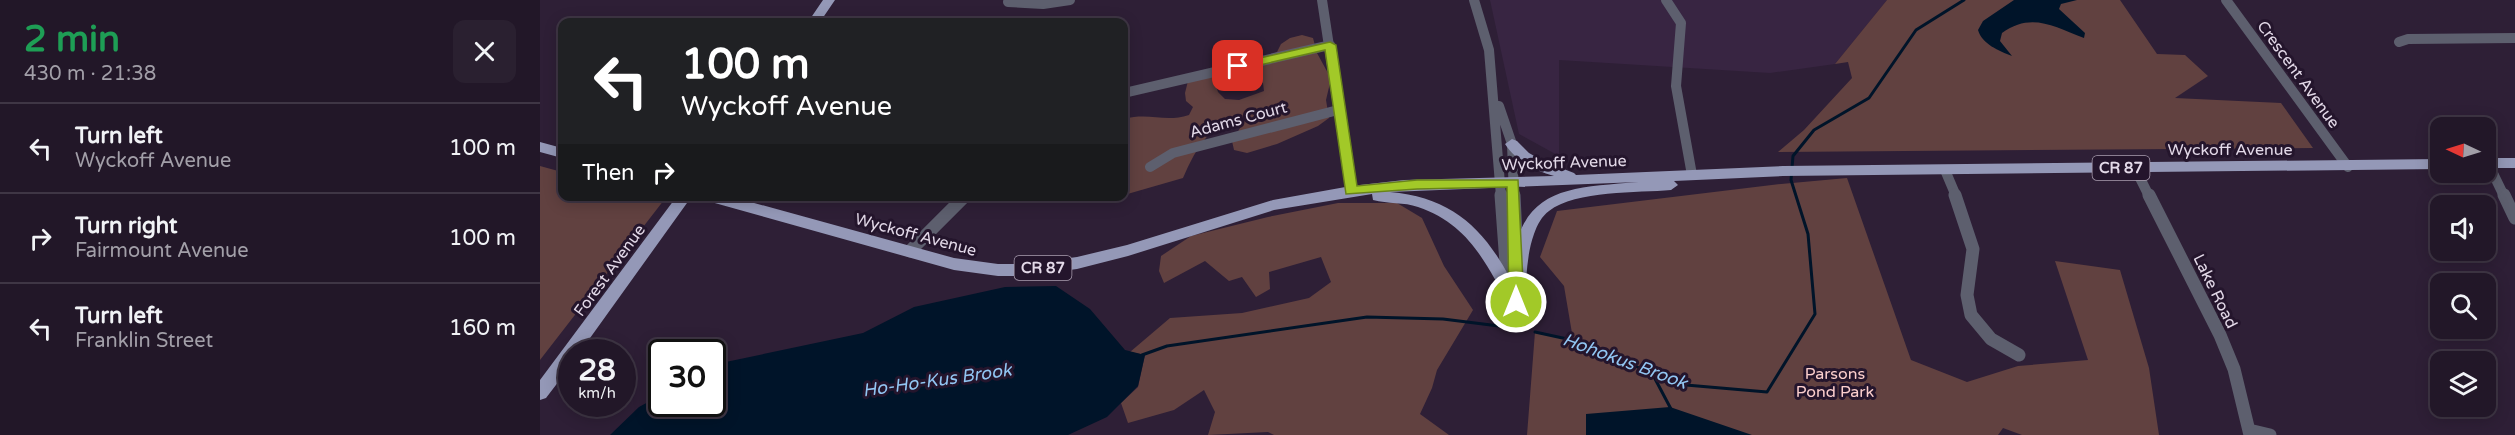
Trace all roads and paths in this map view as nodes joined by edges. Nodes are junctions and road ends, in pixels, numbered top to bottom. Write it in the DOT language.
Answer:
graph roads {
  1 [pos="829,0"];
  2 [pos="1070,0"];
  3 [pos="1322,0"];
  4 [pos="1474,0"];
  5 [pos="1666,0"];
  6 [pos="2226,0"];
  7 [pos="1008,2"];
  8 [pos="817,18"];
  9 [pos="2515,38"];
  10 [pos="2399,42"];
  11 [pos="1330,45"];
  12 [pos="1128,92"];
  13 [pos="1495,96"];
  14 [pos="1338,110"];
  15 [pos="1512,144"];
  16 [pos="540,147"];
  17 [pos="558,152"];
  18 [pos="2496,163"];
  19 [pos="2515,163"];
  20 [pos="2430,164"];
  21 [pos="2348,166"];
  22 [pos="1150,168"];
  23 [pos="2135,168"];
  24 [pos="1945,170"];
  25 [pos="1739,173"];
  26 [pos="1692,175"];
  27 [pos="1581,180"];
  28 [pos="2496,181"];
  29 [pos="1507,183"];
  30 [pos="1351,191"];
  31 [pos="1315,197"];
  32 [pos="681,201"];
  33 [pos="727,201"];
  34 [pos="960,201"];
  35 [pos="2515,218"];
  36 [pos="910,251"];
  37 [pos="1516,302"];
  38 [pos="2019,355"];
  39 [pos="540,393"];
  40 [pos="2249,433"];
  41 [pos="2270,435"];
  1 -- 8 [label="main road"];
  2 -- 7 [label="street"];
  3 -- 11 [label="street"];
  4 -- 13 [label="street"];
  5 -- 26 [label="street"];
  6 -- 21 [label="street, Crescent Avenue"];
  9 -- 10 [label="street"];
  11 -- 12 [label="street"];
  11 -- 14 [label="street"];
  13 -- 15 [label="street"];
  13 -- 29 [label="street"];
  14 -- 22 [label="street, Adams Court"];
  14 -- 30 [label="street"];
  15 -- 27 [label="main road"];
  15 -- 29 [label="street"];
  16 -- 17 [label="main road"];
  18 -- 19 [label="main road"];
  20 -- 21 [label="main road, Wyckoff Avenue / CR 87"];
  21 -- 23 [label="main road, Wyckoff Avenue / CR 87"];
  23 -- 24 [label="main road, Wyckoff Avenue / CR 87"];
  23 -- 40 [label="street, Lake Road"];
  24 -- 25 [label="main road, Wyckoff Avenue / CR 87"];
  24 -- 38 [label="street"];
  25 -- 26 [label="main road, Wyckoff Avenue / CR 87"];
  25 -- 37 [label="main road"];
  26 -- 27 [label="main road, Wyckoff Avenue / CR 87"];
  27 -- 29 [label="main road, Wyckoff Avenue / CR 87"];
  28 -- 35 [label="street"];
  29 -- 30 [label="main road, Wyckoff Avenue / CR 87"];
  29 -- 37 [label="street"];
  30 -- 31 [label="main road, Wyckoff Avenue / CR 87"];
  31 -- 36 [label="main road, Wyckoff Avenue / CR 87"];
  31 -- 37 [label="main road"];
  32 -- 39 [label="main road, Forest Avenue"];
  33 -- 36 [label="main road, Wyckoff Avenue / CR 87"];
  34 -- 36 [label="street"];
  40 -- 41 [label="street"];
}
